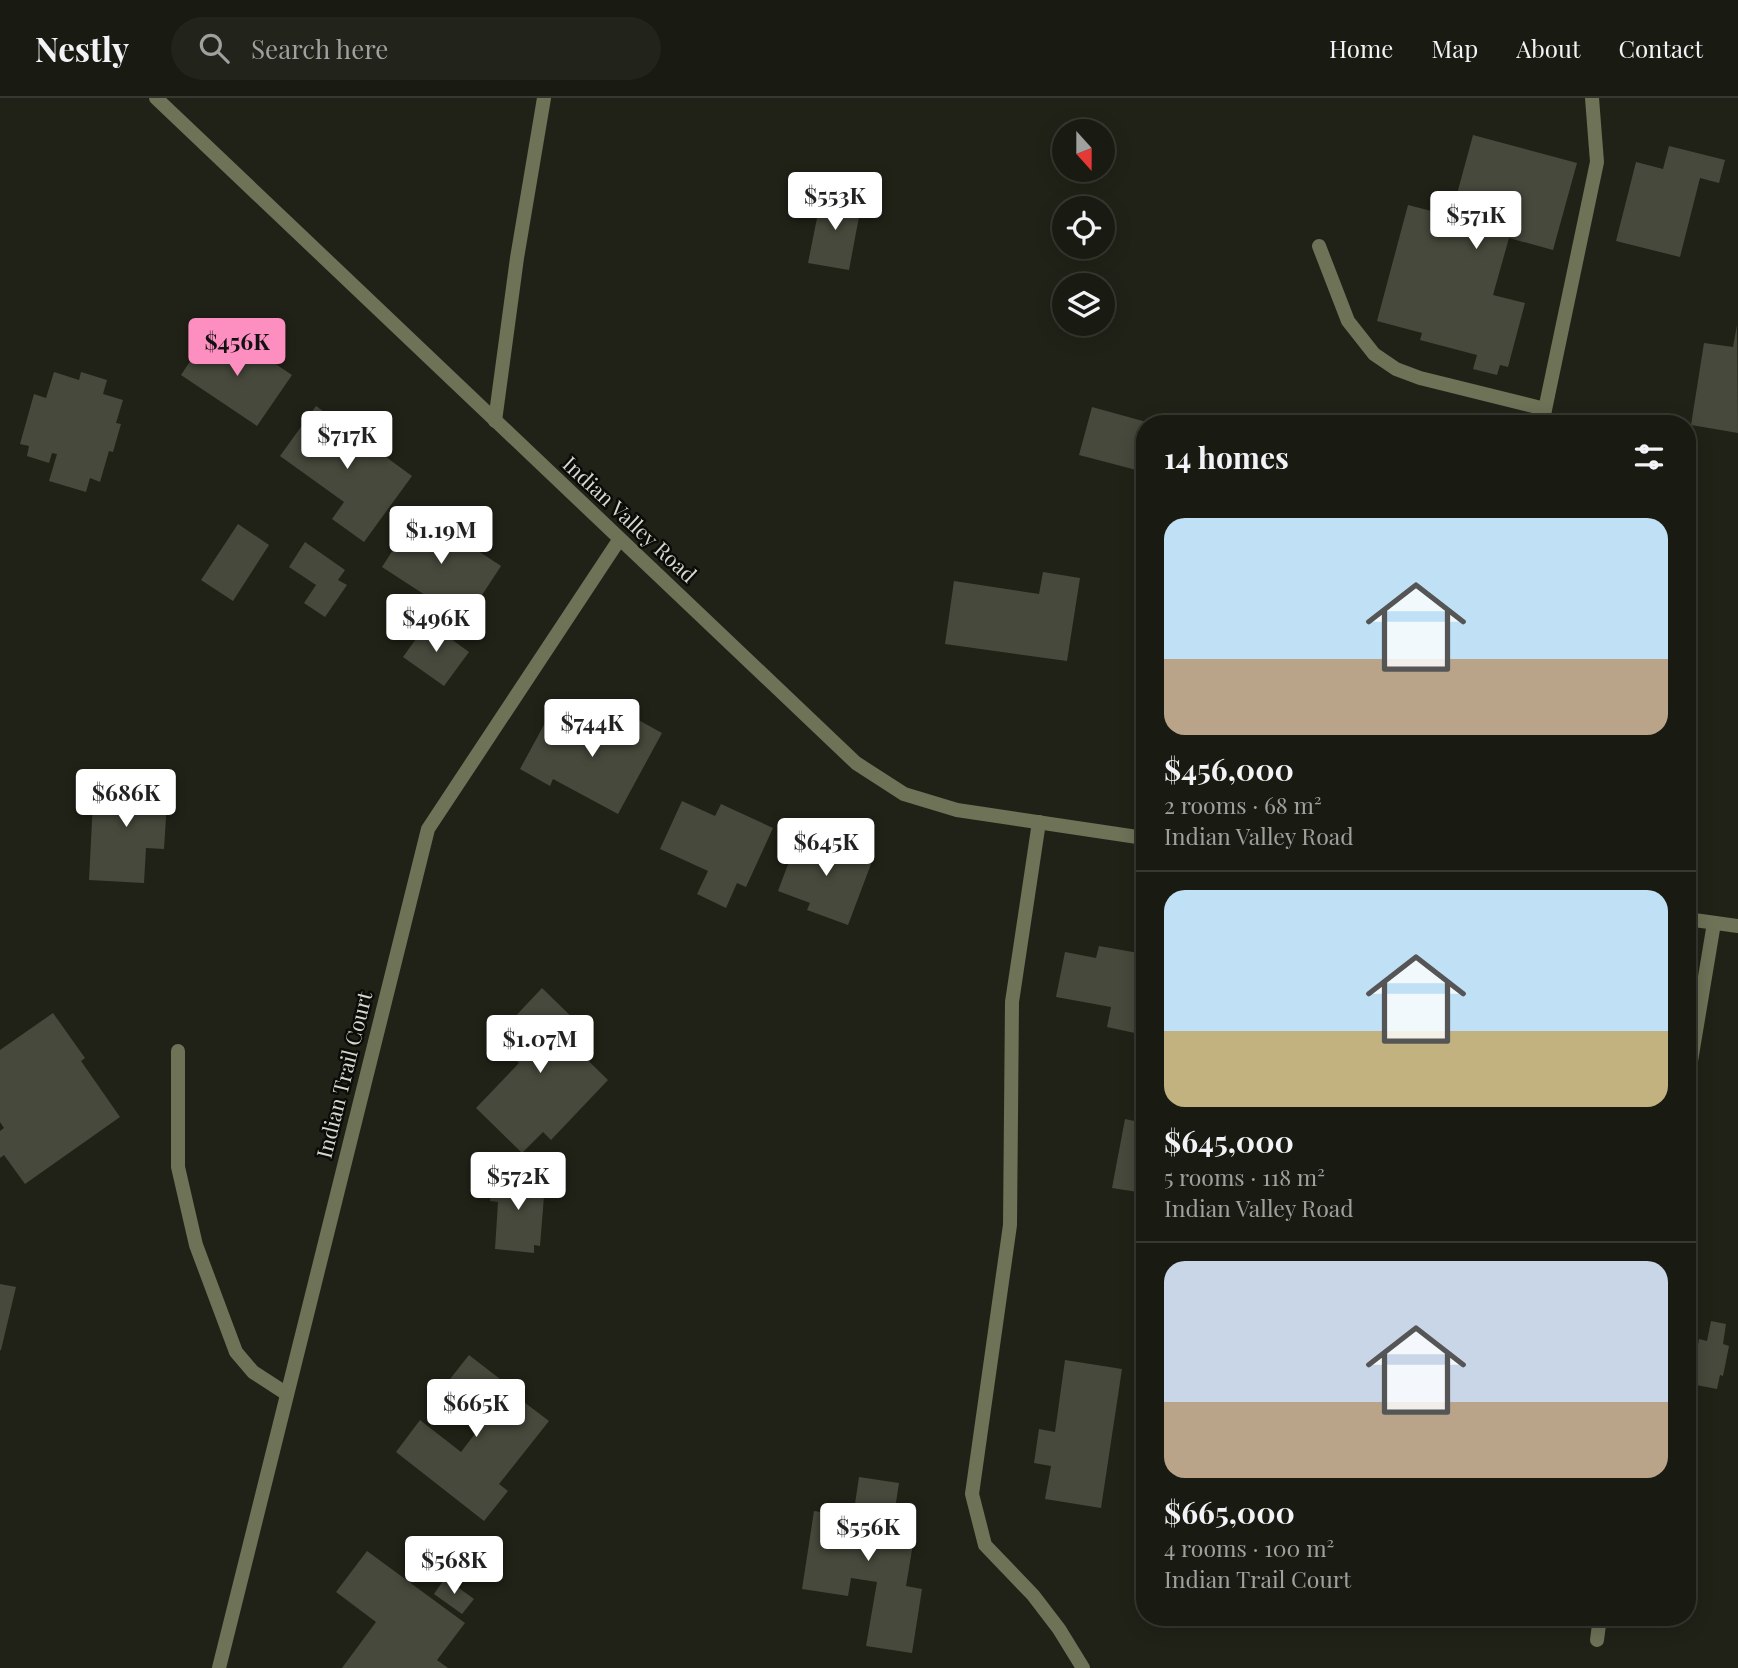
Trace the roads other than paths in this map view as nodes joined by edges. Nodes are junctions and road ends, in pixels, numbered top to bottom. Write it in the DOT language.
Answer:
graph roads {
  1 [pos="156,98"];
  2 [pos="544,98"];
  3 [pos="1592,98"];
  4 [pos="1319,246"];
  5 [pos="1540,415"];
  6 [pos="1543,415"];
  7 [pos="495,421"];
  8 [pos="620,540"];
  9 [pos="1039,822"];
  10 [pos="1136,837"];
  11 [pos="1696,920"];
  12 [pos="1714,923"];
  13 [pos="1738,926"];
  14 [pos="1696,1032"];
  15 [pos="177,1051"];
  16 [pos="287,1395"];
  17 [pos="1599,1626"];
  18 [pos="1597,1640"];
  19 [pos="219,1668"];
  20 [pos="1083,1668"];
  1 -- 7 [label="street, Indian Valley Road"];
  2 -- 7 [label="street"];
  3 -- 6 [label="street"];
  4 -- 5 [label="street"];
  7 -- 8 [label="street, Indian Valley Road"];
  8 -- 9 [label="street, Indian Valley Road"];
  8 -- 16 [label="street, Indian Trail Court"];
  9 -- 10 [label="street, Indian Valley Road"];
  9 -- 20 [label="street"];
  11 -- 12 [label="street"];
  12 -- 13 [label="street"];
  12 -- 14 [label="street"];
  15 -- 16 [label="street"];
  16 -- 19 [label="street, Indian Trail Court"];
  17 -- 18 [label="street"];
}
